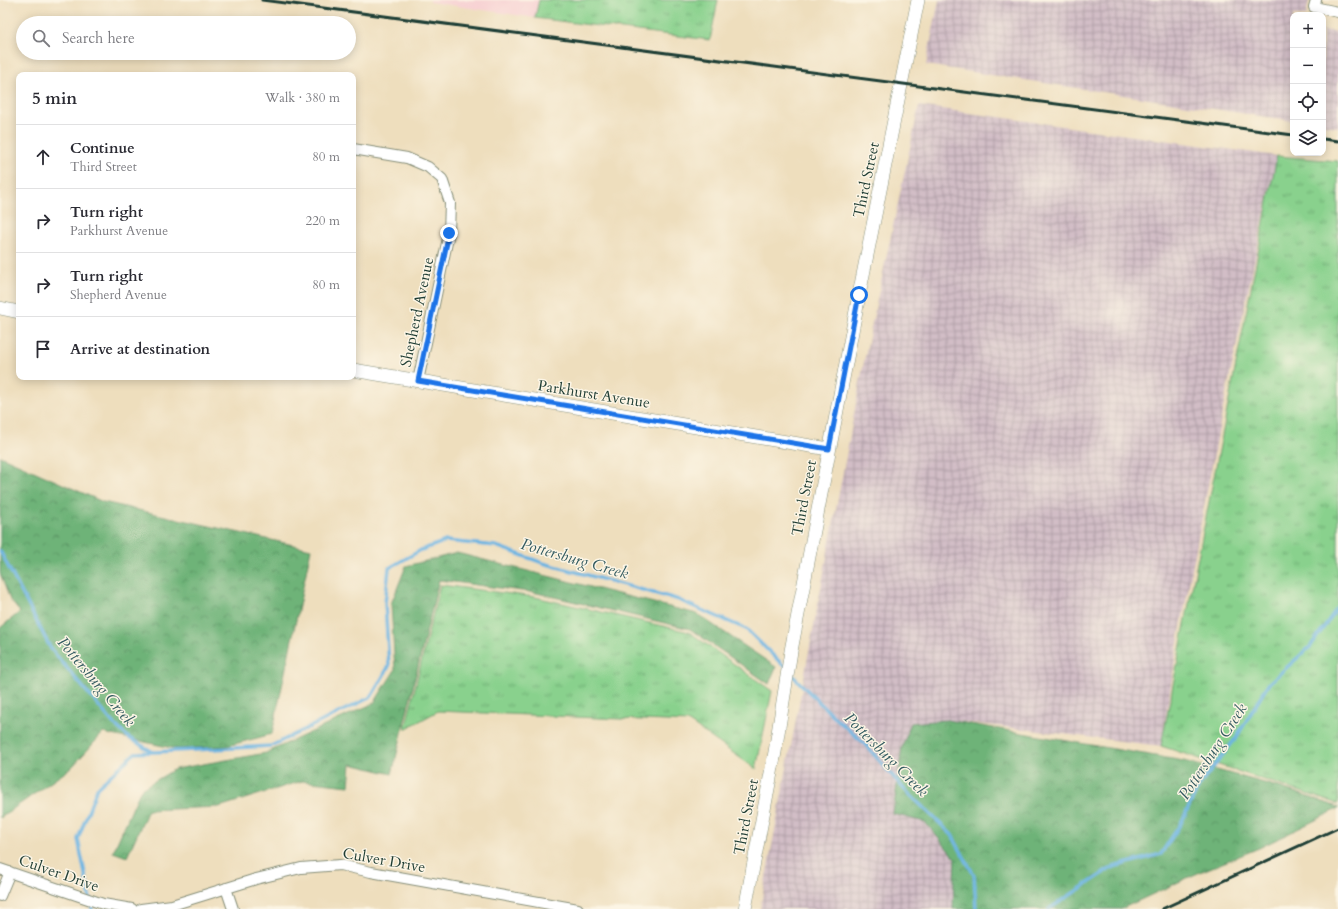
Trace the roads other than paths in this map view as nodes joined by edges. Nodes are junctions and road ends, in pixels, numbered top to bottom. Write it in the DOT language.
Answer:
graph roads {
  1 [pos="918,0"];
  2 [pos="1315,3"];
  3 [pos="1338,12"];
  4 [pos="356,150"];
  5 [pos="0,308"];
  6 [pos="16,311"];
  7 [pos="356,371"];
  8 [pos="418,381"];
  9 [pos="829,449"];
  10 [pos="0,869"];
  11 [pos="10,872"];
  12 [pos="226,888"];
  13 [pos="0,896"];
  14 [pos="132,909"];
  15 [pos="141,909"];
  16 [pos="232,909"];
  17 [pos="578,909"];
  18 [pos="745,909"];
  1 -- 9 [label="street, Third Street"];
  2 -- 3 [label="street"];
  4 -- 8 [label="street, Shepherd Avenue"];
  5 -- 6 [label="street"];
  7 -- 8 [label="street, Parkhurst Avenue"];
  8 -- 9 [label="street, Parkhurst Avenue"];
  9 -- 18 [label="street, Third Street"];
  10 -- 11 [label="street, Culver Drive"];
  11 -- 13 [label="street"];
  11 -- 14 [label="street, Culver Drive"];
  12 -- 15 [label="street, Culver Drive"];
  12 -- 16 [label="street"];
  12 -- 17 [label="street, Culver Drive"];
}
